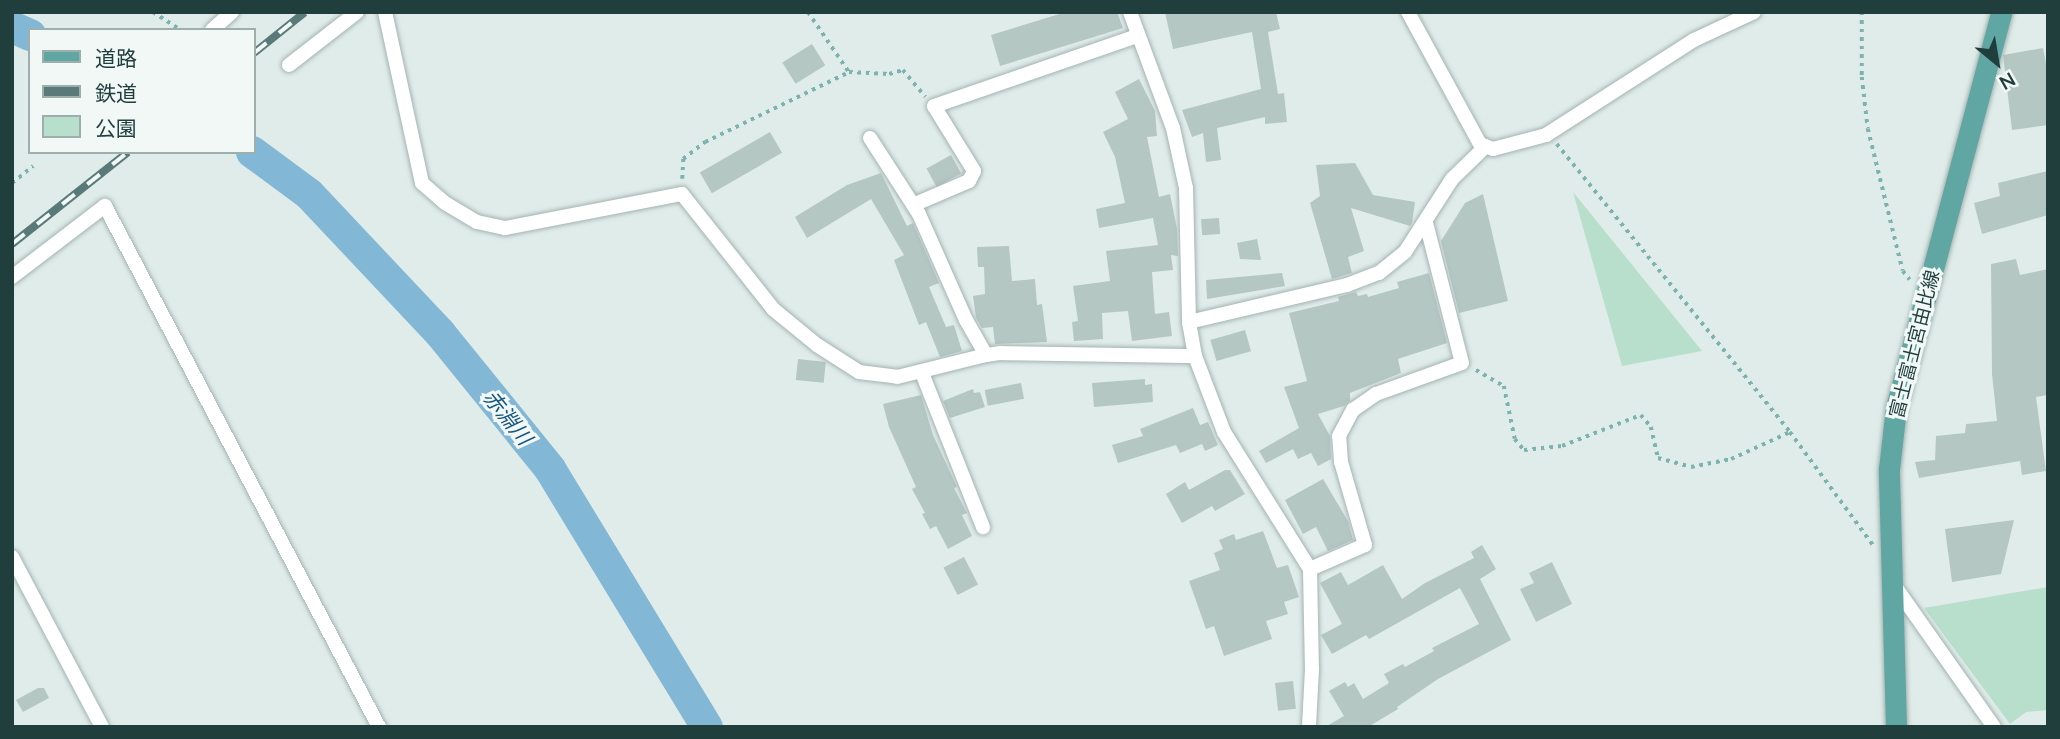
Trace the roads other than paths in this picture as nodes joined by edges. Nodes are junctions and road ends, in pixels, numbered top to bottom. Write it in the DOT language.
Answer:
graph roads {
  1 [pos="232,12"];
  2 [pos="357,12"];
  3 [pos="386,12"];
  4 [pos="1130,12"];
  5 [pos="1408,12"];
  6 [pos="1754,12"];
  7 [pos="2001,12"];
  8 [pos="214,28"];
  9 [pos="1137,36"];
  10 [pos="289,65"];
  11 [pos="870,138"];
  12 [pos="1486,146"];
  13 [pos="913,205"];
  14 [pos="1426,223"];
  15 [pos="12,277"];
  16 [pos="1189,322"];
  17 [pos="986,355"];
  18 [pos="1195,356"];
  19 [pos="922,373"];
  20 [pos="982,527"];
  21 [pos="12,557"];
  22 [pos="1310,569"];
  23 [pos="1892,581"];
  24 [pos="102,727"];
  25 [pos="379,727"];
  26 [pos="1309,727"];
  27 [pos="1896,727"];
  28 [pos="1994,727"];
  1 -- 8 [label="street"];
  2 -- 10 [label="street"];
  3 -- 19 [label="street"];
  4 -- 9 [label="street"];
  5 -- 12 [label="street"];
  6 -- 12 [label="street"];
  7 -- 23 [label="main road, 富士富士宮由比線"];
  9 -- 13 [label="street"];
  9 -- 16 [label="street"];
  11 -- 13 [label="street"];
  12 -- 14 [label="street"];
  13 -- 17 [label="street"];
  14 -- 16 [label="street"];
  14 -- 22 [label="street"];
  15 -- 25 [label="street"];
  16 -- 18 [label="street"];
  17 -- 18 [label="street"];
  17 -- 19 [label="street"];
  18 -- 22 [label="street"];
  19 -- 20 [label="street"];
  21 -- 24 [label="street"];
  22 -- 26 [label="street"];
  23 -- 27 [label="main road, 富士富士宮由比線"];
  23 -- 28 [label="street"];
}
